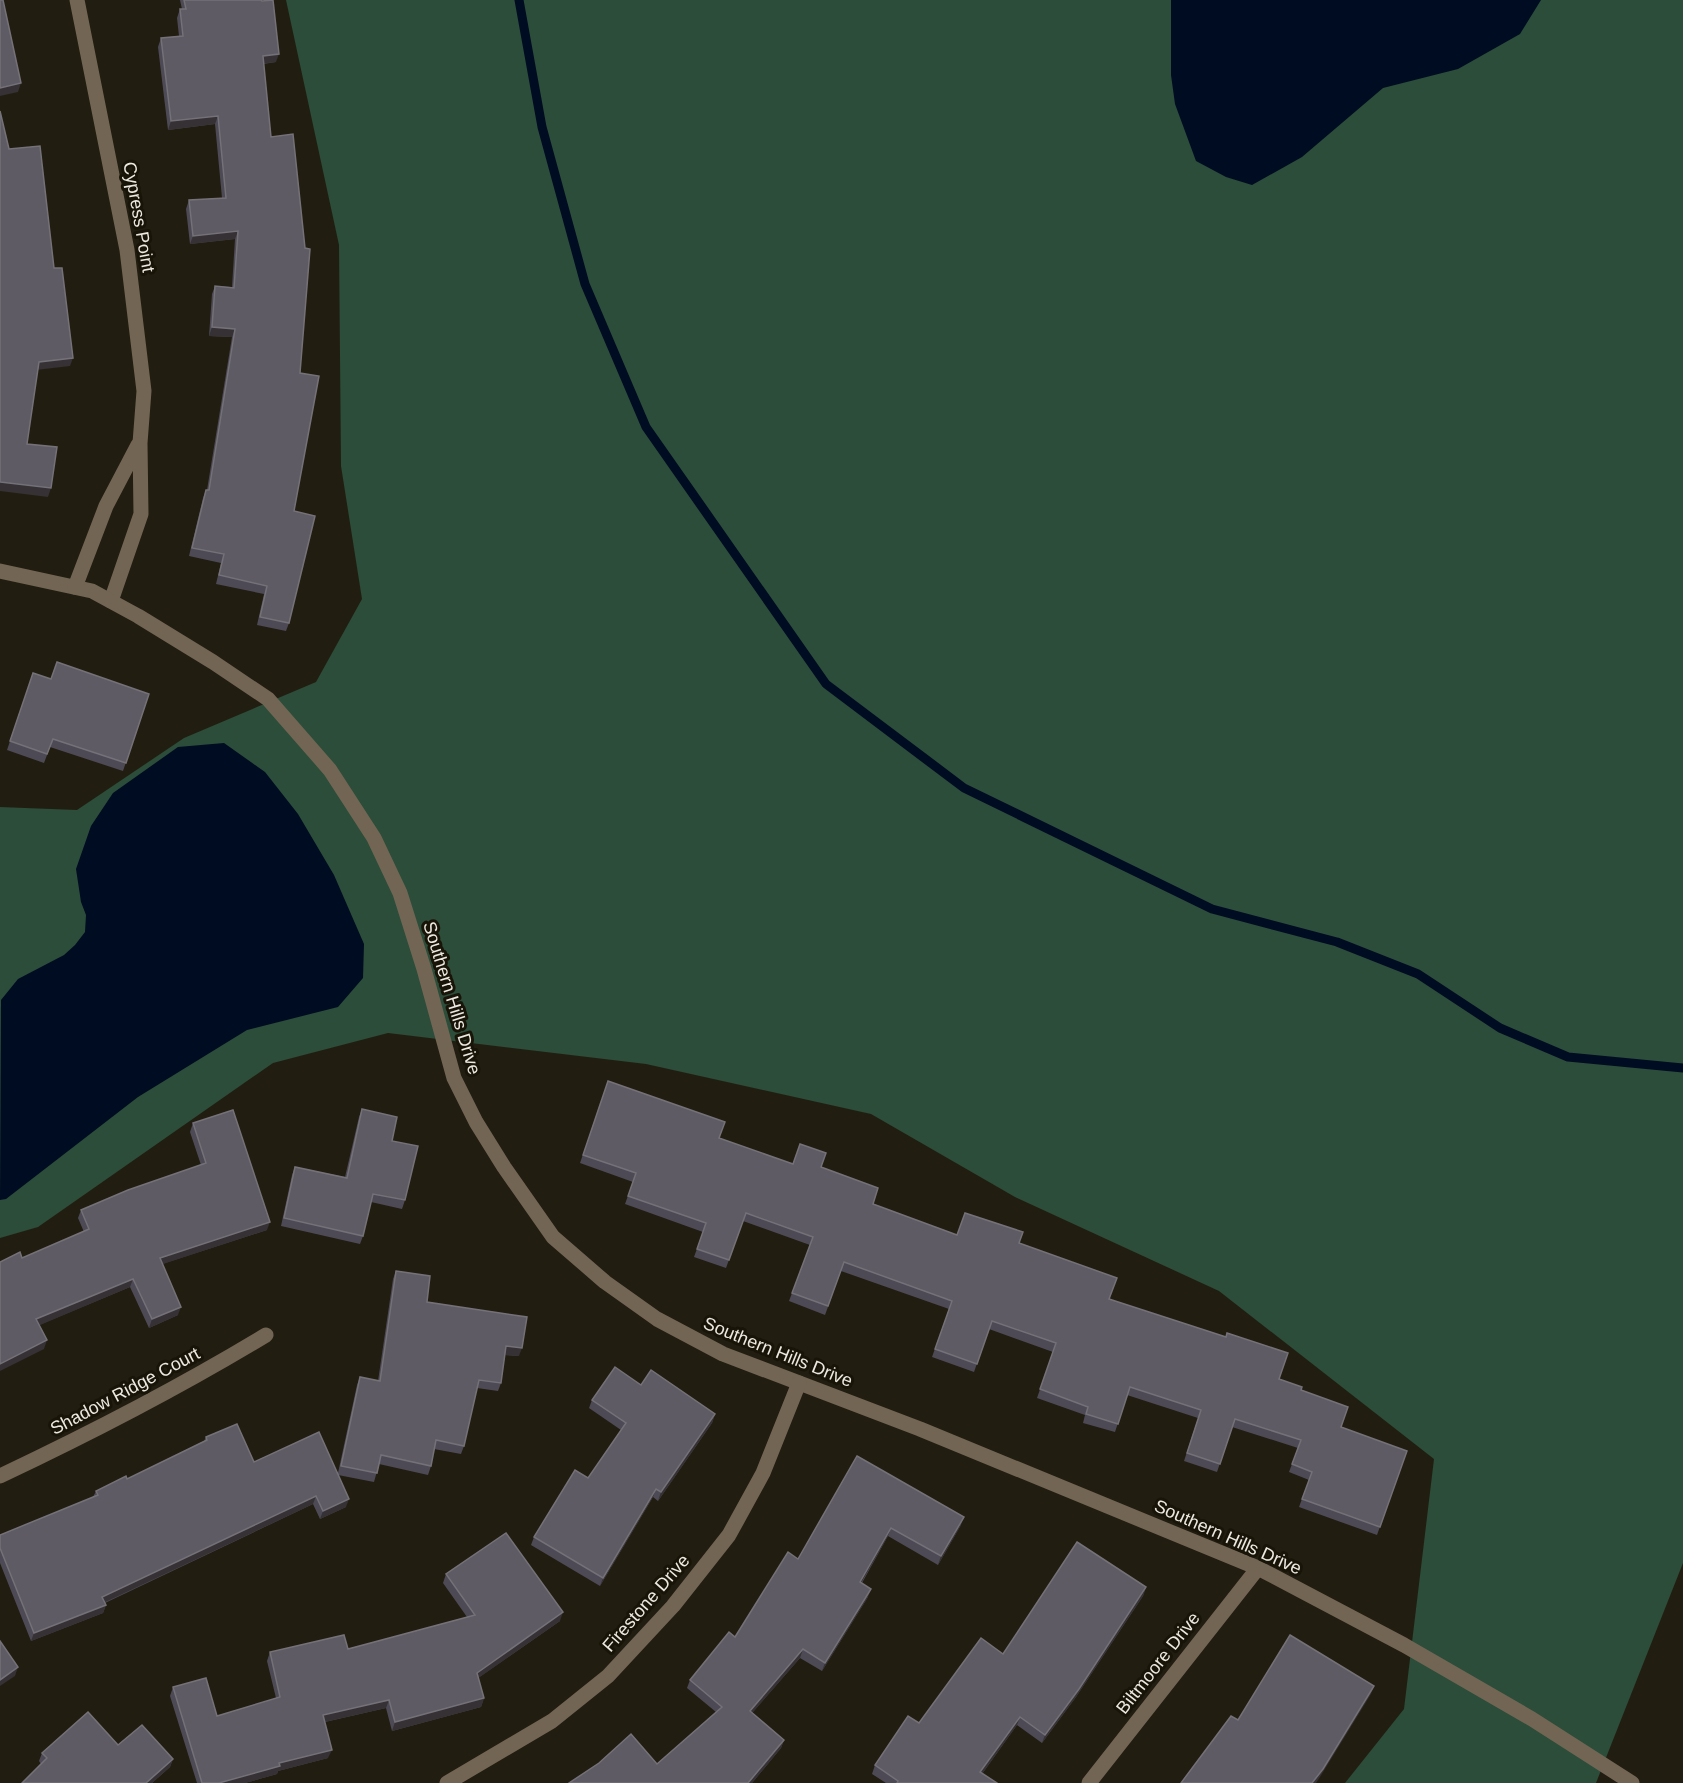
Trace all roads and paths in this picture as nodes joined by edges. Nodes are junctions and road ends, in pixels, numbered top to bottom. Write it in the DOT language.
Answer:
graph roads {
  1 [pos="77,0"];
  2 [pos="140,443"];
  3 [pos="0,571"];
  4 [pos="75,587"];
  5 [pos="111,601"];
  6 [pos="266,1335"];
  7 [pos="799,1383"];
  8 [pos="0,1476"];
  9 [pos="1258,1568"];
  10 [pos="447,1783"];
  11 [pos="1089,1783"];
  12 [pos="1632,1783"];
  1 -- 2 [label="street, Cypress Point"];
  2 -- 4 [label="street, Cypress Point"];
  2 -- 5 [label="street, Cypress Point"];
  3 -- 4 [label="street, Southern Hills Drive"];
  4 -- 5 [label="street, Southern Hills Drive"];
  5 -- 7 [label="street, Southern Hills Drive"];
  6 -- 8 [label="street, Shadow Ridge Court"];
  7 -- 9 [label="street, Southern Hills Drive"];
  7 -- 10 [label="street, Firestone Drive"];
  9 -- 11 [label="street, Biltmoore Drive"];
  9 -- 12 [label="street, Southern Hills Drive"];
}
